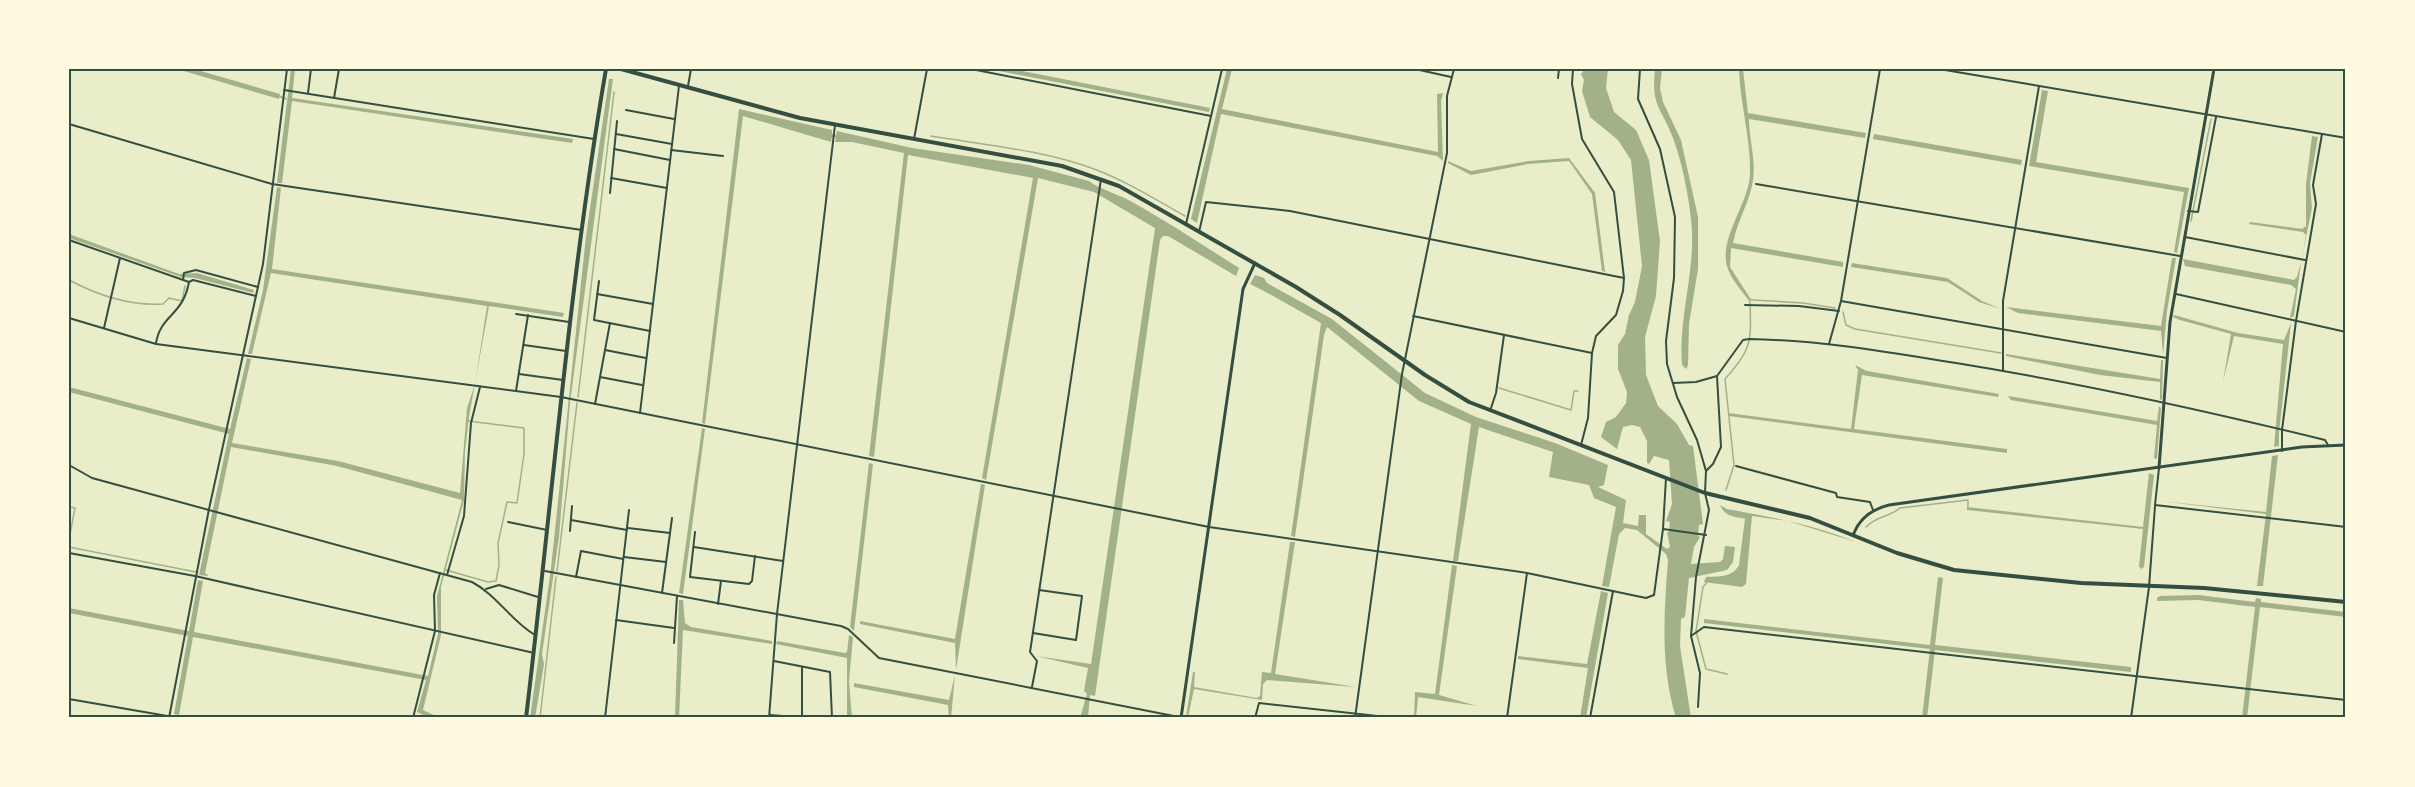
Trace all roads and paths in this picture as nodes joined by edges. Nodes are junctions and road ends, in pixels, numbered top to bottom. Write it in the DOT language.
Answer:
graph roads {
  1 [pos="286,69"];
  2 [pos="311,69"];
  3 [pos="339,69"];
  4 [pos="606,69"];
  5 [pos="621,69"];
  6 [pos="691,69"];
  7 [pos="927,69"];
  8 [pos="971,69"];
  9 [pos="1222,69"];
  10 [pos="1415,69"];
  11 [pos="1454,69"];
  12 [pos="1559,69"];
  13 [pos="1573,69"];
  14 [pos="1640,69"];
  15 [pos="1880,69"];
  16 [pos="1939,69"];
  17 [pos="2214,69"];
  18 [pos="1451,77"];
  19 [pos="1558,78"];
  20 [pos="679,86"];
  21 [pos="2038,86"];
  22 [pos="687,88"];
  23 [pos="286,91"];
  24 [pos="307,94"];
  25 [pos="334,98"];
  26 [pos="627,110"];
  27 [pos="2206,115"];
  28 [pos="1211,116"];
  29 [pos="2216,117"];
  30 [pos="675,120"];
  31 [pos="617,121"];
  32 [pos="69,124"];
  33 [pos="836,125"];
  34 [pos="616,134"];
  35 [pos="2322,134"];
  36 [pos="2346,138"];
  37 [pos="594,139"];
  38 [pos="914,139"];
  39 [pos="672,144"];
  40 [pos="614,149"];
  41 [pos="671,150"];
  42 [pos="723,156"];
  43 [pos="670,159"];
  44 [pos="611,178"];
  45 [pos="1101,179"];
  46 [pos="274,184"];
  47 [pos="1756,184"];
  48 [pos="667,188"];
  49 [pos="610,193"];
  50 [pos="1858,201"];
  51 [pos="2188,210"];
  52 [pos="1185,226"];
  53 [pos="2014,228"];
  54 [pos="582,230"];
  55 [pos="1198,233"];
  56 [pos="2184,236"];
  57 [pos="1429,239"];
  58 [pos="69,240"];
  59 [pos="2180,256"];
  60 [pos="120,258"];
  61 [pos="2305,260"];
  62 [pos="1255,263"];
  63 [pos="1624,278"];
  64 [pos="183,280"];
  65 [pos="598,281"];
  66 [pos="189,282"];
  67 [pos="258,287"];
  68 [pos="597,294"];
  69 [pos="2174,294"];
  70 [pos="256,296"];
  71 [pos="1841,301"];
  72 [pos="653,304"];
  73 [pos="1745,305"];
  74 [pos="1839,311"];
  75 [pos="516,314"];
  76 [pos="528,315"];
  77 [pos="1413,316"];
  78 [pos="69,318"];
  79 [pos="2296,321"];
  80 [pos="569,322"];
  81 [pos="610,323"];
  82 [pos="104,328"];
  83 [pos="2004,330"];
  84 [pos="650,331"];
  85 [pos="2346,333"];
  86 [pos="1504,335"];
  87 [pos="156,344"];
  88 [pos="1829,344"];
  89 [pos="523,345"];
  90 [pos="605,350"];
  91 [pos="566,351"];
  92 [pos="1592,353"];
  93 [pos="244,356"];
  94 [pos="646,358"];
  95 [pos="2167,358"];
  96 [pos="1404,360"];
  97 [pos="2003,371"];
  98 [pos="519,374"];
  99 [pos="1717,376"];
  100 [pos="600,377"];
  101 [pos="563,380"];
  102 [pos="1672,383"];
  103 [pos="643,385"];
  104 [pos="479,386"];
  105 [pos="516,391"];
  106 [pos="562,398"];
  107 [pos="596,404"];
  108 [pos="2166,404"];
  109 [pos="1490,411"];
  110 [pos="640,413"];
  111 [pos="2282,430"];
  112 [pos="797,445"];
  113 [pos="1581,445"];
  114 [pos="2346,445"];
  115 [pos="2329,446"];
  116 [pos="2282,451"];
  117 [pos="69,465"];
  118 [pos="1736,466"];
  119 [pos="2160,468"];
  120 [pos="1706,471"];
  121 [pos="1666,478"];
  122 [pos="1706,493"];
  123 [pos="1053,497"];
  124 [pos="2156,505"];
  125 [pos="572,506"];
  126 [pos="209,508"];
  127 [pos="629,510"];
  128 [pos="1872,510"];
  129 [pos="69,512"];
  130 [pos="672,518"];
  131 [pos="69,519"];
  132 [pos="571,520"];
  133 [pos="508,522"];
  134 [pos="1209,527"];
  135 [pos="2346,527"];
  136 [pos="627,529"];
  137 [pos="1663,529"];
  138 [pos="548,530"];
  139 [pos="570,531"];
  140 [pos="695,532"];
  141 [pos="670,533"];
  142 [pos="1854,533"];
  143 [pos="1706,535"];
  144 [pos="694,547"];
  145 [pos="1377,552"];
  146 [pos="69,553"];
  147 [pos="755,556"];
  148 [pos="623,558"];
  149 [pos="783,561"];
  150 [pos="666,562"];
  151 [pos="547,571"];
  152 [pos="448,572"];
  153 [pos="440,573"];
  154 [pos="1527,573"];
  155 [pos="197,576"];
  156 [pos="576,577"];
  157 [pos="721,581"];
  158 [pos="620,585"];
  159 [pos="2149,587"];
  160 [pos="485,589"];
  161 [pos="1040,590"];
  162 [pos="1613,591"];
  163 [pos="662,593"];
  164 [pos="677,596"];
  165 [pos="541,598"];
  166 [pos="2346,602"];
  167 [pos="718,604"];
  168 [pos="777,614"];
  169 [pos="616,620"];
  170 [pos="674,628"];
  171 [pos="438,632"];
  172 [pos="1033,633"];
  173 [pos="536,635"];
  174 [pos="1691,636"];
  175 [pos="674,643"];
  176 [pos="534,653"];
  177 [pos="774,661"];
  178 [pos="802,667"];
  179 [pos="2136,676"];
  180 [pos="1032,687"];
  181 [pos="69,699"];
  182 [pos="2346,700"];
  183 [pos="1698,707"];
  184 [pos="1356,712"];
  185 [pos="770,716"];
  186 [pos="170,717"];
  187 [pos="802,717"];
  188 [pos="179,718"];
  189 [pos="413,718"];
  190 [pos="526,718"];
  191 [pos="605,718"];
  192 [pos="808,718"];
  193 [pos="832,718"];
  194 [pos="1182,718"];
  195 [pos="1255,718"];
  196 [pos="1355,718"];
  197 [pos="1396,718"];
  198 [pos="1507,718"];
  199 [pos="1590,718"];
  200 [pos="2131,718"];
  1 -- 23 [label="street"];
  2 -- 24 [label="street"];
  3 -- 25 [label="street"];
  4 -- 37 [label="main road"];
  5 -- 20 [label="main road"];
  6 -- 22 [label="street"];
  7 -- 38 [label="street"];
  8 -- 28 [label="street"];
  9 -- 28 [label="street"];
  10 -- 18 [label="street"];
  11 -- 18 [label="street"];
  12 -- 19 [label="street"];
  13 -- 63 [label="street"];
  14 -- 102 [label="street"];
  15 -- 50 [label="street"];
  16 -- 21 [label="street"];
  17 -- 27 [label="street"];
  18 -- 57 [label="street"];
  20 -- 22 [label="main road"];
  20 -- 30 [label="street"];
  21 -- 27 [label="street"];
  21 -- 53 [label="street"];
  22 -- 33 [label="main road"];
  23 -- 24 [label="street"];
  23 -- 46 [label="street"];
  24 -- 25 [label="street"];
  25 -- 37 [label="street"];
  26 -- 30 [label="street"];
  27 -- 29 [label="street"];
  27 -- 51 [label="street"];
  28 -- 52 [label="street"];
  29 -- 35 [label="street"];
  29 -- 51 [label="street"];
  30 -- 39 [label="street"];
  31 -- 34 [label="street"];
  32 -- 46 [label="street"];
  33 -- 38 [label="main road"];
  33 -- 112 [label="street"];
  34 -- 39 [label="street"];
  34 -- 40 [label="street"];
  35 -- 36 [label="street"];
  35 -- 61 [label="street"];
  37 -- 54 [label="main road"];
  38 -- 45 [label="main road"];
  39 -- 41 [label="street"];
  40 -- 43 [label="street"];
  40 -- 44 [label="street"];
  41 -- 42 [label="street"];
  41 -- 43 [label="street"];
  43 -- 48 [label="street"];
  44 -- 48 [label="street"];
  44 -- 49 [label="street"];
  45 -- 52 [label="main road"];
  45 -- 123 [label="street"];
  46 -- 54 [label="street"];
  46 -- 67 [label="street"];
  47 -- 50 [label="street"];
  48 -- 72 [label="street"];
  50 -- 53 [label="street"];
  50 -- 71 [label="street"];
  51 -- 56 [label="street"];
  52 -- 55 [label="main road"];
  53 -- 59 [label="street"];
  53 -- 83 [label="street"];
  54 -- 80 [label="main road"];
  55 -- 57 [label="street"];
  55 -- 62 [label="main road"];
  56 -- 59 [label="street"];
  56 -- 61 [label="street"];
  57 -- 63 [label="street"];
  57 -- 77 [label="street"];
  58 -- 60 [label="street"];
  59 -- 69 [label="street"];
  60 -- 64 [label="street"];
  60 -- 82 [label="street"];
  61 -- 79 [label="street"];
  62 -- 96 [label="main road"];
  62 -- 134 [label="street"];
  63 -- 92 [label="street"];
  64 -- 66 [label="street"];
  64 -- 67 [label="street"];
  65 -- 68 [label="street"];
  66 -- 70 [label="street"];
  66 -- 87 [label="street"];
  67 -- 70 [label="street"];
  68 -- 72 [label="street"];
  68 -- 81 [label="street"];
  69 -- 79 [label="street"];
  69 -- 95 [label="street"];
  70 -- 93 [label="street"];
  71 -- 74 [label="street"];
  71 -- 83 [label="street"];
  72 -- 84 [label="street"];
  73 -- 74 [label="street"];
  74 -- 88 [label="street"];
  75 -- 76 [label="street"];
  76 -- 80 [label="street"];
  76 -- 89 [label="street"];
  77 -- 86 [label="street"];
  77 -- 96 [label="street"];
  78 -- 82 [label="street"];
  79 -- 85 [label="street"];
  79 -- 111 [label="street"];
  80 -- 91 [label="main road"];
  81 -- 84 [label="street"];
  81 -- 90 [label="street"];
  82 -- 87 [label="street"];
  83 -- 95 [label="street"];
  83 -- 97 [label="street"];
  84 -- 94 [label="street"];
  86 -- 92 [label="street"];
  86 -- 109 [label="street"];
  87 -- 93 [label="street"];
  88 -- 97 [label="street"];
  88 -- 99 [label="street"];
  89 -- 91 [label="street"];
  89 -- 98 [label="street"];
  90 -- 94 [label="street"];
  90 -- 100 [label="street"];
  91 -- 101 [label="main road"];
  92 -- 113 [label="street"];
  93 -- 104 [label="street"];
  93 -- 126 [label="street"];
  94 -- 103 [label="street"];
  95 -- 108 [label="street"];
  96 -- 109 [label="main road"];
  96 -- 145 [label="street"];
  97 -- 108 [label="street"];
  98 -- 101 [label="street"];
  98 -- 105 [label="street"];
  99 -- 102 [label="street"];
  99 -- 120 [label="street"];
  100 -- 103 [label="street"];
  100 -- 107 [label="street"];
  101 -- 106 [label="main road"];
  102 -- 120 [label="street"];
  103 -- 110 [label="street"];
  104 -- 105 [label="street"];
  104 -- 152 [label="street"];
  105 -- 106 [label="street"];
  106 -- 107 [label="street"];
  106 -- 138 [label="main road"];
  107 -- 110 [label="street"];
  108 -- 111 [label="street"];
  108 -- 119 [label="street"];
  109 -- 113 [label="main road"];
  110 -- 112 [label="street"];
  111 -- 115 [label="street"];
  111 -- 116 [label="street"];
  112 -- 123 [label="street"];
  112 -- 149 [label="street"];
  113 -- 121 [label="main road"];
  114 -- 115 [label="street"];
  115 -- 116 [label="street"];
  116 -- 119 [label="street"];
  117 -- 126 [label="street"];
  118 -- 128 [label="street"];
  119 -- 124 [label="street"];
  119 -- 128 [label="street"];
  120 -- 122 [label="street"];
  121 -- 122 [label="main road"];
  121 -- 137 [label="street"];
  122 -- 142 [label="main road"];
  122 -- 143 [label="street"];
  123 -- 134 [label="street"];
  123 -- 161 [label="street"];
  124 -- 135 [label="street"];
  124 -- 159 [label="street"];
  125 -- 132 [label="street"];
  126 -- 153 [label="street"];
  126 -- 155 [label="street"];
  127 -- 136 [label="street"];
  128 -- 142 [label="street"];
  129 -- 131 [label="street"];
  130 -- 141 [label="street"];
  132 -- 136 [label="street"];
  132 -- 139 [label="street"];
  133 -- 138 [label="street"];
  134 -- 145 [label="street"];
  134 -- 194 [label="street"];
  136 -- 141 [label="street"];
  136 -- 148 [label="street"];
  137 -- 143 [label="street"];
  137 -- 162 [label="street"];
  138 -- 151 [label="main road"];
  140 -- 144 [label="street"];
  141 -- 150 [label="street"];
  142 -- 159 [label="main road"];
  143 -- 174 [label="street"];
  144 -- 147 [label="street"];
  144 -- 157 [label="street"];
  145 -- 154 [label="street"];
  145 -- 184 [label="street"];
  146 -- 155 [label="street"];
  147 -- 149 [label="street"];
  147 -- 157 [label="street"];
  148 -- 150 [label="street"];
  148 -- 156 [label="street"];
  148 -- 158 [label="street"];
  149 -- 168 [label="street"];
  150 -- 163 [label="street"];
  151 -- 156 [label="street"];
  151 -- 165 [label="main road"];
  152 -- 153 [label="street"];
  152 -- 160 [label="street"];
  153 -- 171 [label="street"];
  154 -- 162 [label="street"];
  154 -- 198 [label="street"];
  155 -- 171 [label="street"];
  155 -- 186 [label="street"];
  156 -- 158 [label="street"];
  157 -- 167 [label="street"];
  158 -- 163 [label="street"];
  158 -- 169 [label="street"];
  159 -- 166 [label="main road"];
  159 -- 179 [label="street"];
  160 -- 165 [label="street"];
  160 -- 173 [label="street"];
  161 -- 172 [label="street"];
  161 -- 172 [label="street"];
  162 -- 199 [label="street"];
  163 -- 164 [label="street"];
  164 -- 167 [label="street"];
  164 -- 170 [label="street"];
  165 -- 173 [label="main road"];
  167 -- 168 [label="street"];
  168 -- 177 [label="street"];
  168 -- 180 [label="street"];
  169 -- 170 [label="street"];
  169 -- 191 [label="street"];
  170 -- 175 [label="street"];
  171 -- 176 [label="street"];
  171 -- 189 [label="street"];
  172 -- 180 [label="street"];
  173 -- 176 [label="main road"];
  174 -- 179 [label="street"];
  174 -- 183 [label="street"];
  176 -- 190 [label="main road"];
  177 -- 178 [label="street"];
  177 -- 185 [label="street"];
  178 -- 187 [label="street"];
  178 -- 193 [label="street"];
  179 -- 182 [label="street"];
  179 -- 200 [label="street"];
  180 -- 194 [label="street"];
  181 -- 186 [label="street"];
  184 -- 195 [label="street"];
  184 -- 196 [label="street"];
  184 -- 197 [label="street"];
  185 -- 187 [label="street"];
  186 -- 188 [label="street"];
  187 -- 192 [label="street"];
}
